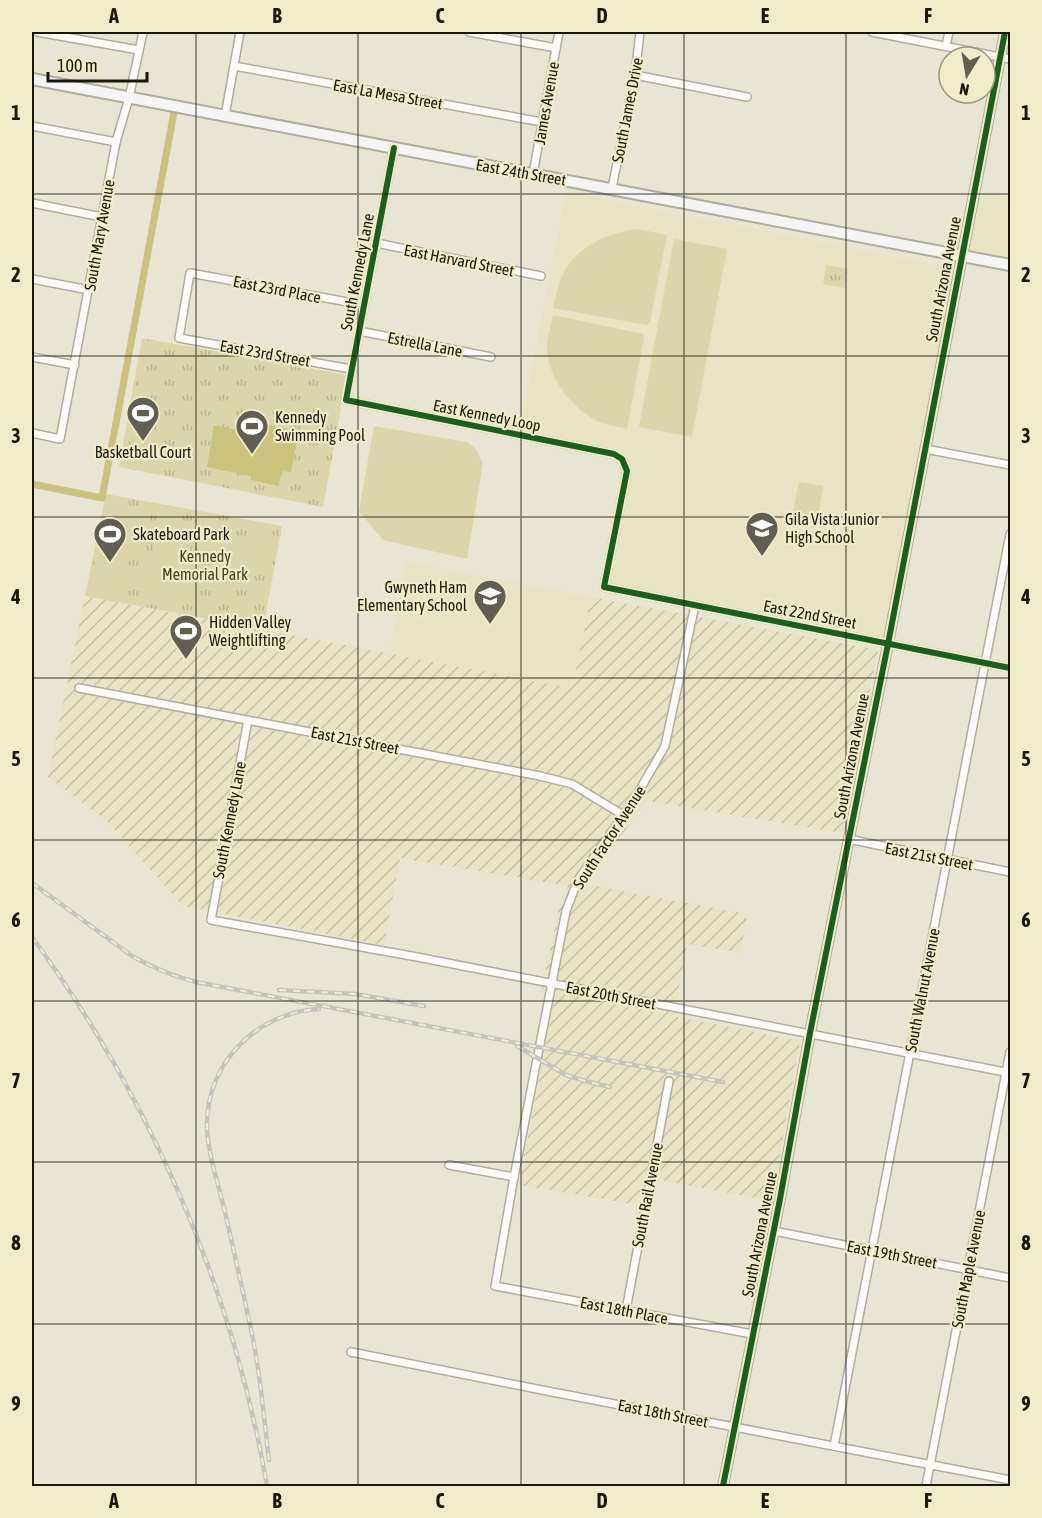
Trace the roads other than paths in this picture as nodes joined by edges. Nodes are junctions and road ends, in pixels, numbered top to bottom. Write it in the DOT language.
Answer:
graph roads {
  1 [pos="37,32"];
  2 [pos="143,32"];
  3 [pos="240,32"];
  4 [pos="469,32"];
  5 [pos="559,32"];
  6 [pos="640,32"];
  7 [pos="872,32"];
  8 [pos="1005,32"];
  9 [pos="941,45"];
  10 [pos="556,48"];
  11 [pos="139,50"];
  12 [pos="997,56"];
  13 [pos="1000,57"];
  14 [pos="1011,59"];
  15 [pos="234,66"];
  16 [pos="635,75"];
  17 [pos="32,79"];
  18 [pos="747,97"];
  19 [pos="129,98"];
  20 [pos="225,116"];
  21 [pos="542,123"];
  22 [pos="32,126"];
  23 [pos="116,142"];
  24 [pos="394,148"];
  25 [pos="533,174"];
  26 [pos="612,188"];
  27 [pos="32,203"];
  28 [pos="102,217"];
  29 [pos="376,243"];
  30 [pos="962,256"];
  31 [pos="1011,265"];
  32 [pos="541,276"];
  33 [pos="32,279"];
  34 [pos="89,290"];
  35 [pos="364,305"];
  36 [pos="359,331"];
  37 [pos="178,338"];
  38 [pos="32,357"];
  39 [pos="491,357"];
  40 [pos="75,365"];
  41 [pos="351,369"];
  42 [pos="346,400"];
  43 [pos="32,433"];
  44 [pos="925,449"];
  45 [pos="1011,465"];
  46 [pos="1011,534"];
  47 [pos="604,587"];
  48 [pos="695,605"];
  49 [pos="888,644"];
  50 [pos="985,663"];
  51 [pos="1011,668"];
  52 [pos="79,688"];
  53 [pos="248,720"];
  54 [pos="623,815"];
  55 [pos="848,839"];
  56 [pos="947,860"];
  57 [pos="1011,872"];
  58 [pos="211,920"];
  59 [pos="553,984"];
  60 [pos="810,1034"];
  61 [pos="1011,1052"];
  62 [pos="910,1053"];
  63 [pos="1009,1073"];
  64 [pos="669,1081"];
  65 [pos="449,1165"];
  66 [pos="514,1177"];
  67 [pos="774,1231"];
  68 [pos="871,1250"];
  69 [pos="968,1270"];
  70 [pos="1011,1278"];
  71 [pos="495,1286"];
  72 [pos="626,1310"];
  73 [pos="752,1334"];
  74 [pos="351,1352"];
  75 [pos="735,1426"];
  76 [pos="834,1446"];
  77 [pos="931,1464"];
  78 [pos="1011,1480"];
  79 [pos="723,1486"];
  80 [pos="926,1486"];
  1 -- 11 [label="street"];
  2 -- 11 [label="street, South Mary Avenue"];
  3 -- 15 [label="street"];
  4 -- 10 [label="street"];
  5 -- 10 [label="street, James Avenue"];
  6 -- 16 [label="street, South James Drive"];
  7 -- 9 [label="street"];
  8 -- 13 [label="street, South Arizona Avenue"];
  10 -- 21 [label="street, James Avenue"];
  11 -- 19 [label="street, South Mary Avenue"];
  12 -- 13 [label="street"];
  13 -- 14 [label="street"];
  13 -- 30 [label="street, South Arizona Avenue"];
  15 -- 20 [label="street"];
  15 -- 21 [label="street, East La Mesa Street"];
  16 -- 18 [label="street"];
  16 -- 26 [label="street, South James Drive"];
  17 -- 19 [label="main road, East 24th Street"];
  19 -- 20 [label="main road, East 24th Street"];
  19 -- 23 [label="street, South Mary Avenue"];
  20 -- 24 [label="main road, East 24th Street"];
  21 -- 25 [label="street, James Avenue"];
  22 -- 23 [label="street"];
  23 -- 28 [label="street, South Mary Avenue"];
  24 -- 25 [label="main road, East 24th Street"];
  24 -- 29 [label="street, South Kennedy Lane"];
  25 -- 26 [label="main road, East 24th Street"];
  26 -- 30 [label="main road, East 24th Street"];
  27 -- 28 [label="street"];
  28 -- 34 [label="street, South Mary Avenue"];
  29 -- 32 [label="street, East Harvard Street"];
  29 -- 35 [label="street, South Kennedy Lane"];
  30 -- 31 [label="main road, East 24th Street"];
  30 -- 44 [label="street, South Arizona Avenue"];
  33 -- 34 [label="street"];
  34 -- 40 [label="street, South Mary Avenue"];
  35 -- 36 [label="street, South Kennedy Lane"];
  35 -- 37 [label="street, East 23rd Place"];
  36 -- 39 [label="street, Estrella Lane"];
  36 -- 41 [label="street, South Kennedy Lane"];
  37 -- 41 [label="street, East 23rd Street"];
  38 -- 40 [label="street"];
  40 -- 43 [label="street, South Mary Avenue"];
  41 -- 42 [label="street, South Kennedy Lane"];
  42 -- 47 [label="street, East Kennedy Loop"];
  44 -- 45 [label="street"];
  44 -- 49 [label="street, South Arizona Avenue"];
  46 -- 50 [label="street, South Walnut Avenue"];
  47 -- 48 [label="street, East 22nd Street"];
  48 -- 49 [label="street, East 22nd Street"];
  48 -- 54 [label="street, South Factor Avenue"];
  49 -- 50 [label="street, East 22nd Street"];
  49 -- 55 [label="street, South Arizona Avenue"];
  50 -- 51 [label="street, East 22nd Street"];
  50 -- 56 [label="street, South Walnut Avenue"];
  52 -- 53 [label="street, East 21st Street"];
  53 -- 54 [label="street, East 21st Street"];
  53 -- 58 [label="street, South Kennedy Lane"];
  54 -- 59 [label="street, South Factor Avenue"];
  55 -- 56 [label="street, East 21st Street"];
  55 -- 60 [label="street, South Arizona Avenue"];
  56 -- 57 [label="street, East 21st Street"];
  56 -- 62 [label="street, South Walnut Avenue"];
  58 -- 59 [label="street, East 20th Street"];
  59 -- 60 [label="street, East 20th Street"];
  59 -- 66 [label="street, South Factor Avenue"];
  60 -- 62 [label="street, East 20th Street"];
  60 -- 67 [label="street, South Arizona Avenue"];
  61 -- 63 [label="street, South Maple Avenue"];
  62 -- 63 [label="street, East 20th Street"];
  62 -- 68 [label="street, South Walnut Avenue"];
  63 -- 69 [label="street, South Maple Avenue"];
  64 -- 72 [label="street, South Rail Avenue"];
  65 -- 66 [label="street"];
  66 -- 71 [label="street, South Factor Avenue"];
  67 -- 68 [label="street, East 19th Street"];
  67 -- 73 [label="street, South Arizona Avenue"];
  68 -- 69 [label="street, East 19th Street"];
  68 -- 76 [label="street, South Walnut Avenue"];
  69 -- 70 [label="street, East 19th Street"];
  69 -- 77 [label="street, South Maple Avenue"];
  71 -- 72 [label="street, East 18th Place"];
  72 -- 73 [label="street, East 18th Place"];
  73 -- 75 [label="street, South Arizona Avenue"];
  74 -- 75 [label="street, East 18th Street"];
  75 -- 76 [label="street, East 18th Street"];
  75 -- 79 [label="street, South Arizona Avenue"];
  76 -- 77 [label="street, East 18th Street"];
  77 -- 78 [label="street, East 18th Street"];
  77 -- 80 [label="street, South Maple Avenue"];
}
